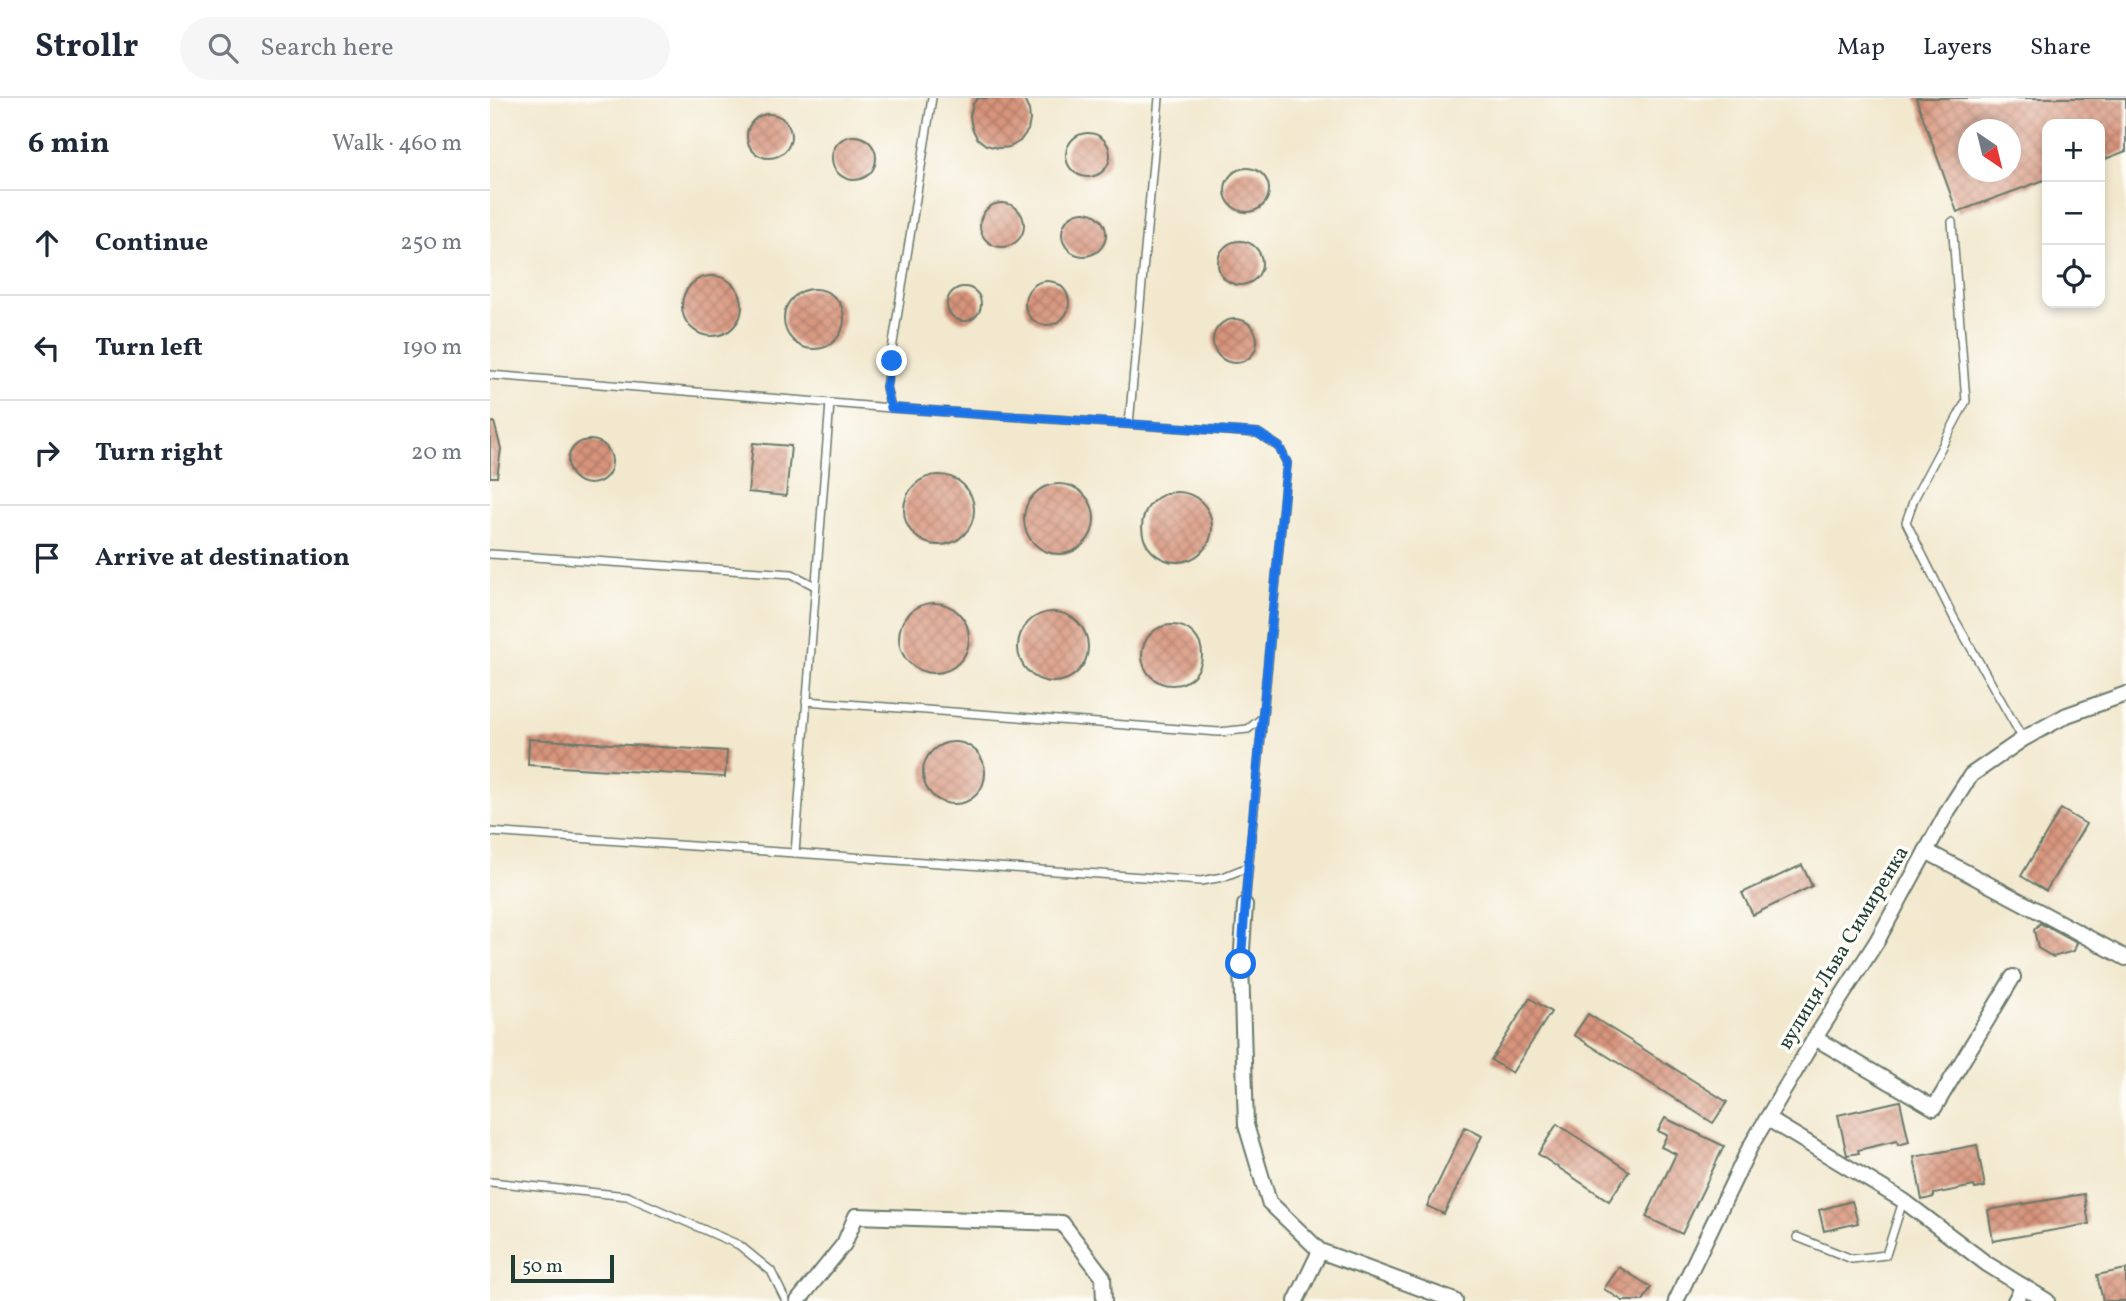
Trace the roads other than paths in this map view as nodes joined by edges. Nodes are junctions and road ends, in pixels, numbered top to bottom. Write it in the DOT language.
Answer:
graph roads {
  1 [pos="932,98"];
  2 [pos="1159,98"];
  3 [pos="1952,222"];
  4 [pos="490,374"];
  5 [pos="830,402"];
  6 [pos="891,408"];
  7 [pos="1129,424"];
  8 [pos="490,554"];
  9 [pos="815,586"];
  10 [pos="2126,694"];
  11 [pos="806,701"];
  12 [pos="1262,718"];
  13 [pos="2023,739"];
  14 [pos="490,832"];
  15 [pos="1926,851"];
  16 [pos="795,853"];
  17 [pos="1248,867"];
  18 [pos="1245,905"];
  19 [pos="2126,957"];
  20 [pos="2013,977"];
  21 [pos="1815,1038"];
  22 [pos="1768,1119"];
  23 [pos="490,1182"];
  24 [pos="1904,1201"];
  25 [pos="1797,1237"];
  26 [pos="1320,1251"];
  27 [pos="2023,1286"];
  28 [pos="786,1301"];
  29 [pos="798,1301"];
  30 [pos="1104,1301"];
  31 [pos="1296,1301"];
  32 [pos="1455,1301"];
  33 [pos="1676,1301"];
  34 [pos="2015,1301"];
  35 [pos="2047,1301"];
  1 -- 6 [label="lane"];
  2 -- 7 [label="lane"];
  3 -- 13 [label="lane"];
  4 -- 5 [label="lane"];
  5 -- 6 [label="lane"];
  5 -- 9 [label="lane"];
  6 -- 7 [label="lane"];
  7 -- 12 [label="lane"];
  8 -- 9 [label="lane"];
  9 -- 11 [label="lane"];
  10 -- 13 [label="street, вулиця Льва Симиренка"];
  11 -- 12 [label="lane"];
  11 -- 16 [label="lane"];
  12 -- 17 [label="lane"];
  13 -- 15 [label="street, вулиця Льва Симиренка"];
  14 -- 16 [label="lane"];
  15 -- 19 [label="street"];
  15 -- 21 [label="street, вулиця Льва Симиренка"];
  16 -- 17 [label="lane"];
  17 -- 18 [label="lane"];
  18 -- 26 [label="street"];
  20 -- 21 [label="street"];
  21 -- 22 [label="street, вулиця Льва Симиренка"];
  22 -- 24 [label="street"];
  22 -- 33 [label="street, вулиця Льва Симиренка"];
  23 -- 28 [label="lane"];
  24 -- 25 [label="lane"];
  24 -- 27 [label="street"];
  26 -- 31 [label="street"];
  26 -- 32 [label="street"];
  27 -- 34 [label="street"];
  27 -- 35 [label="street"];
  29 -- 30 [label="street"];
}
